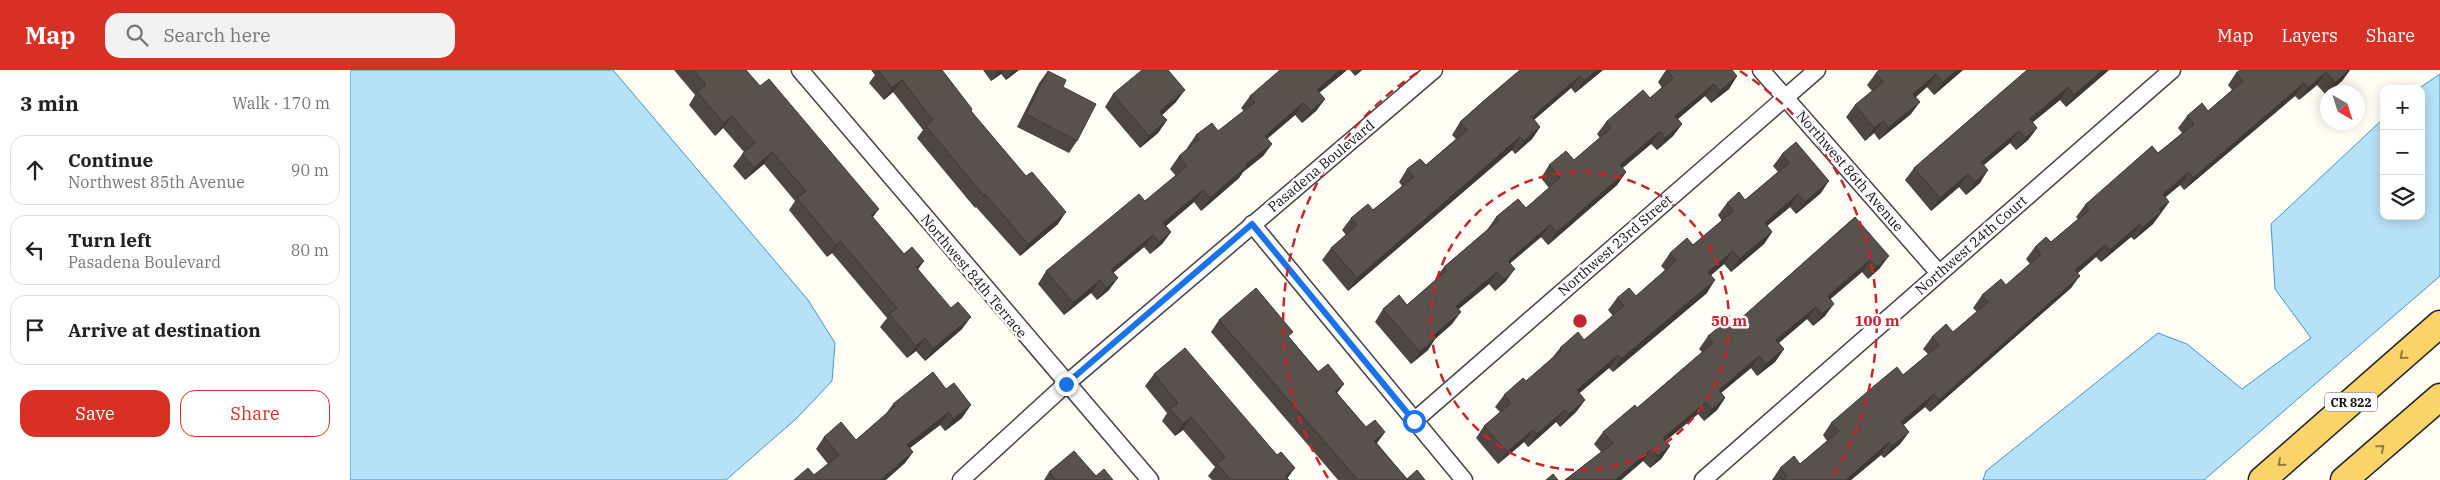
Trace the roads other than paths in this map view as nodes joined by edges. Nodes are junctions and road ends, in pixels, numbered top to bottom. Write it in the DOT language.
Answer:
graph roads {
  1 [pos="800,70"];
  2 [pos="1434,70"];
  3 [pos="1761,70"];
  4 [pos="1817,70"];
  5 [pos="2172,70"];
  6 [pos="1785,97"];
  7 [pos="1252,224"];
  8 [pos="1938,272"];
  9 [pos="2440,324"];
  10 [pos="1066,384"];
  11 [pos="2440,397"];
  12 [pos="1414,421"];
  13 [pos="961,480"];
  14 [pos="1150,480"];
  15 [pos="1464,480"];
  16 [pos="1703,480"];
  17 [pos="2262,480"];
  18 [pos="2344,480"];
  1 -- 10 [label="street, Northwest 84th Terrace"];
  2 -- 7 [label="street, Pasadena Boulevard"];
  3 -- 6 [label="street, Northwest 86th Avenue"];
  4 -- 6 [label="street, Northwest 23rd Street"];
  5 -- 8 [label="street, Northwest 24th Court"];
  6 -- 8 [label="street, Northwest 86th Avenue"];
  6 -- 12 [label="street, Northwest 23rd Street"];
  7 -- 10 [label="street, Pasadena Boulevard"];
  7 -- 12 [label="street"];
  8 -- 16 [label="street, Northwest 24th Court"];
  9 -- 17 [label="main road, CR 822, one-way"];
  10 -- 13 [label="street, Pasadena Boulevard"];
  10 -- 14 [label="street, Northwest 84th Terrace"];
  18 -- 11 [label="main road, one-way"];
  12 -- 15 [label="street"];
}
